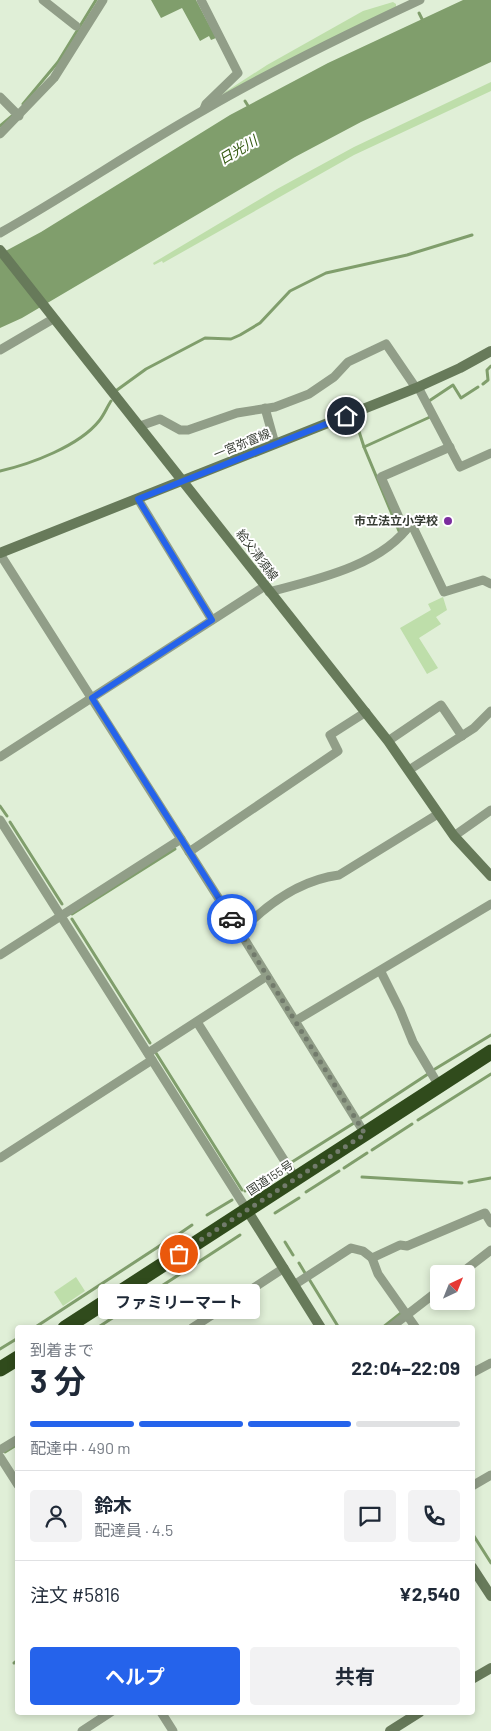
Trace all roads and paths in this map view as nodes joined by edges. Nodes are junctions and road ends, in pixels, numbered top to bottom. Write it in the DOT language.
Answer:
graph roads {
  1 [pos="43,0"];
  2 [pos="102,0"];
  3 [pos="201,0"];
  4 [pos="420,0"];
  5 [pos="403,4"];
  6 [pos="76,26"];
  7 [pos="0,97"];
  8 [pos="204,110"];
  9 [pos="17,114"];
  10 [pos="0,134"];
  11 [pos="0,233"];
  12 [pos="0,250"];
  13 [pos="51,317"];
  14 [pos="0,350"];
  15 [pos="491,351"];
  16 [pos="417,387"];
  17 [pos="265,408"];
  18 [pos="140,426"];
  19 [pos="275,444"];
  20 [pos="450,447"];
  21 [pos="491,453"];
  22 [pos="184,481"];
  23 [pos="138,499"];
  24 [pos="405,531"];
  25 [pos="0,554"];
  26 [pos="491,584"];
  27 [pos="267,589"];
  28 [pos="212,620"];
  29 [pos="92,698"];
  30 [pos="491,711"];
  31 [pos="366,712"];
  32 [pos="462,736"];
  33 [pos="388,741"];
  34 [pos="0,757"];
  35 [pos="409,770"];
  36 [pos="491,810"];
  37 [pos="438,814"];
  38 [pos="0,820"];
  39 [pos="454,836"];
  40 [pos="181,839"];
  41 [pos="189,852"];
  42 [pos="491,876"];
  43 [pos="491,904"];
  44 [pos="61,916"];
  45 [pos="240,932"];
  46 [pos="0,955"];
  47 [pos="381,972"];
  48 [pos="267,976"];
  49 [pos="295,1021"];
  50 [pos="197,1022"];
  51 [pos="491,1052"];
  52 [pos="150,1057"];
  53 [pos="439,1086"];
  54 [pos="365,1134"];
  55 [pos="0,1158"];
  56 [pos="296,1179"];
  57 [pos="247,1210"];
  58 [pos="491,1224"];
  59 [pos="491,1250"];
  60 [pos="372,1258"];
  61 [pos="472,1265"];
  62 [pos="284,1268"];
  63 [pos="294,1285"];
  64 [pos="430,1297"];
  65 [pos="408,1314"];
  66 [pos="70,1325"];
  67 [pos="197,1325"];
  68 [pos="319,1325"];
  69 [pos="394,1325"];
  70 [pos="414,1325"];
  71 [pos="15,1360"];
  72 [pos="491,1363"];
  73 [pos="0,1369"];
  74 [pos="475,1371"];
  75 [pos="15,1441"];
  76 [pos="0,1450"];
  77 [pos="0,1457"];
  78 [pos="491,1475"];
  79 [pos="15,1480"];
  80 [pos="475,1484"];
  81 [pos="475,1571"];
  82 [pos="491,1596"];
  83 [pos="491,1668"];
  84 [pos="475,1677"];
  85 [pos="106,1715"];
  86 [pos="163,1715"];
  87 [pos="415,1715"];
  88 [pos="82,1731"];
  89 [pos="173,1731"];
  90 [pos="390,1731"];
  1 -- 6 [label="street"];
  2 -- 9 [label="street"];
  3 -- 8 [label="street"];
  4 -- 5 [label="street"];
  5 -- 8 [label="street"];
  7 -- 9 [label="street"];
  8 -- 11 [label="street"];
  9 -- 10 [label="street"];
  12 -- 13 [label="main road, 給父清須線"];
  13 -- 14 [label="street"];
  13 -- 18 [label="main road, 給父清須線"];
  15 -- 16 [label="main road, 一宮弥富線"];
  16 -- 17 [label="street"];
  16 -- 19 [label="main road, 一宮弥富線"];
  16 -- 20 [label="street"];
  17 -- 18 [label="street"];
  17 -- 19 [label="street"];
  18 -- 22 [label="main road, 給父清須線"];
  19 -- 22 [label="main road, 一宮弥富線"];
  20 -- 21 [label="street"];
  20 -- 24 [label="street"];
  22 -- 23 [label="main road, 一宮弥富線"];
  22 -- 27 [label="main road, 給父清須線"];
  23 -- 25 [label="main road, 一宮弥富線"];
  23 -- 28 [label="street"];
  24 -- 26 [label="street"];
  24 -- 27 [label="street"];
  25 -- 29 [label="street"];
  27 -- 28 [label="street"];
  27 -- 31 [label="main road, 給父清須線"];
  28 -- 29 [label="street"];
  29 -- 34 [label="street"];
  29 -- 40 [label="street"];
  30 -- 32 [label="street"];
  31 -- 33 [label="main road, 給父清須線"];
  31 -- 41 [label="street"];
  32 -- 33 [label="street"];
  32 -- 35 [label="street"];
  33 -- 35 [label="main road, 給父清須線"];
  35 -- 37 [label="main road, 給父清須線"];
  36 -- 39 [label="street"];
  37 -- 39 [label="main road, 給父清須線"];
  37 -- 45 [label="street"];
  38 -- 44 [label="street"];
  39 -- 42 [label="main road, 給父清須線"];
  40 -- 41 [label="street"];
  40 -- 44 [label="street"];
  41 -- 45 [label="street"];
  43 -- 47 [label="street"];
  44 -- 46 [label="street"];
  44 -- 52 [label="street"];
  45 -- 48 [label="street"];
  47 -- 49 [label="street"];
  47 -- 53 [label="street"];
  48 -- 49 [label="street"];
  48 -- 50 [label="street"];
  49 -- 54 [label="street"];
  50 -- 52 [label="street"];
  50 -- 56 [label="street"];
  51 -- 53 [label="highway, 国道155号"];
  52 -- 55 [label="street"];
  52 -- 57 [label="street"];
  53 -- 54 [label="highway, 国道155号"];
  54 -- 56 [label="highway, 国道155号"];
  56 -- 57 [label="highway, 国道155号"];
  57 -- 62 [label="main road"];
  57 -- 66 [label="highway, 国道155号"];
  58 -- 60 [label="street"];
  59 -- 61 [label="street"];
  60 -- 63 [label="street"];
  60 -- 65 [label="street"];
  62 -- 63 [label="main road"];
  62 -- 67 [label="street"];
  63 -- 68 [label="main road"];
  64 -- 65 [label="street"];
  65 -- 69 [label="street"];
  65 -- 70 [label="street"];
  71 -- 73 [label="highway"];
  72 -- 74 [label="street"];
  75 -- 76 [label="street"];
  77 -- 79 [label="street"];
  78 -- 80 [label="street"];
  81 -- 82 [label="main road"];
  83 -- 84 [label="main road"];
  85 -- 88 [label="street"];
  86 -- 89 [label="street"];
  87 -- 90 [label="main road"];
}
